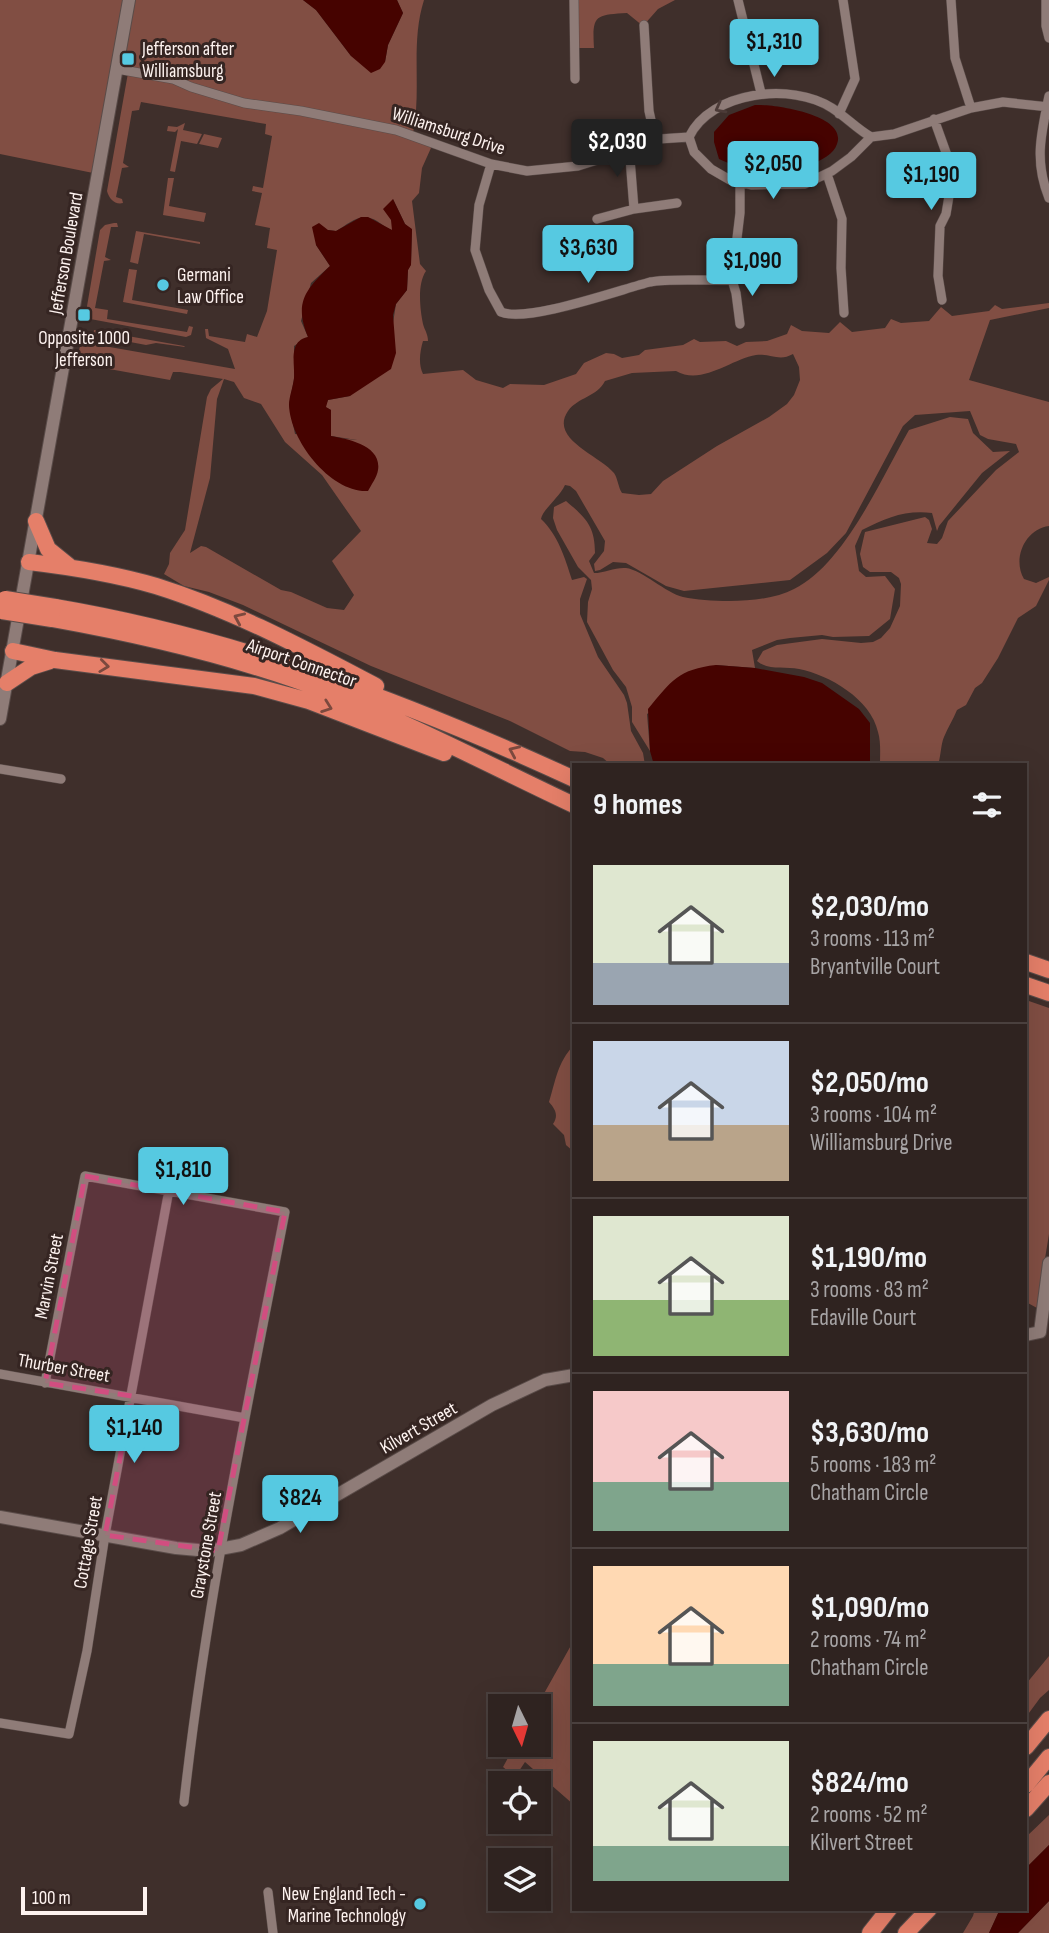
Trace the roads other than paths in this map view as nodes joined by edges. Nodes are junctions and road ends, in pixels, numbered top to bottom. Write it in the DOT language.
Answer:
graph roads {
  1 [pos="130,0"];
  2 [pos="574,0"];
  3 [pos="738,0"];
  4 [pos="843,0"];
  5 [pos="951,0"];
  6 [pos="1046,0"];
  7 [pos="643,25"];
  8 [pos="1049,38"];
  9 [pos="117,69"];
  10 [pos="575,79"];
  11 [pos="761,93"];
  12 [pos="1049,96"];
  13 [pos="1048,106"];
  14 [pos="971,108"];
  15 [pos="839,114"];
  16 [pos="934,119"];
  17 [pos="689,136"];
  18 [pos="871,137"];
  19 [pos="655,138"];
  20 [pos="629,146"];
  21 [pos="491,164"];
  22 [pos="827,174"];
  23 [pos="740,182"];
  24 [pos="1049,198"];
  25 [pos="677,203"];
  26 [pos="634,209"];
  27 [pos="597,219"];
  28 [pos="732,280"];
  29 [pos="942,300"];
  30 [pos="844,313"];
  31 [pos="740,324"];
  32 [pos="36,521"];
  33 [pos="29,562"];
  34 [pos="71,568"];
  35 [pos="2,605"];
  36 [pos="54,613"];
  37 [pos="13,651"];
  38 [pos="55,660"];
  39 [pos="7,683"];
  40 [pos="0,719"];
  41 [pos="453,725"];
  42 [pos="0,769"];
  43 [pos="505,772"];
  44 [pos="572,778"];
  45 [pos="61,779"];
  46 [pos="572,803"];
  47 [pos="1027,962"];
  48 [pos="1049,970"];
  49 [pos="1027,985"];
  50 [pos="1049,993"];
  51 [pos="169,1190"];
  52 [pos="1049,1263"];
  53 [pos="1044,1332"];
  54 [pos="0,1374"];
  55 [pos="572,1375"];
  56 [pos="45,1383"];
  57 [pos="132,1396"];
  58 [pos="245,1418"];
  59 [pos="0,1517"];
  60 [pos="105,1535"];
  61 [pos="222,1550"];
  62 [pos="1049,1719"];
  63 [pos="0,1723"];
  64 [pos="1027,1746"];
  65 [pos="1049,1757"];
  66 [pos="1049,1783"];
  67 [pos="1027,1784"];
  68 [pos="184,1802"];
  69 [pos="1027,1808"];
  70 [pos="268,1892"];
  71 [pos="887,1911"];
  72 [pos="922,1911"];
  73 [pos="927,1911"];
  74 [pos="273,1933"];
  75 [pos="870,1933"];
  76 [pos="905,1933"];
  1 -- 9 [label="main road, Jefferson Boulevard"];
  2 -- 10 [label="street"];
  3 -- 11 [label="street"];
  4 -- 15 [label="street"];
  5 -- 14 [label="street"];
  6 -- 8 [label="street"];
  7 -- 19 [label="street"];
  9 -- 21 [label="street, Williamsburg Drive"];
  9 -- 32 [label="main road, Jefferson Boulevard"];
  11 -- 15 [label="street"];
  11 -- 17 [label="street, one-way"];
  12 -- 13 [label="street"];
  13 -- 14 [label="street"];
  13 -- 24 [label="street"];
  14 -- 16 [label="street"];
  15 -- 18 [label="street"];
  16 -- 18 [label="street"];
  16 -- 29 [label="street"];
  17 -- 19 [label="street, Williamsburg Drive"];
  17 -- 23 [label="street"];
  18 -- 22 [label="street"];
  19 -- 20 [label="street, Williamsburg Drive"];
  20 -- 21 [label="street, Williamsburg Drive"];
  20 -- 26 [label="street"];
  21 -- 28 [label="street"];
  22 -- 23 [label="street"];
  22 -- 30 [label="street"];
  23 -- 28 [label="street"];
  25 -- 26 [label="street"];
  26 -- 27 [label="street"];
  28 -- 31 [label="street"];
  32 -- 33 [label="main road, Jefferson Boulevard"];
  32 -- 34 [label="highway"];
  33 -- 34 [label="highway"];
  33 -- 37 [label="main road, Jefferson Boulevard"];
  41 -- 34 [label="highway, one-way"];
  35 -- 36 [label="highway, Airport Connector, bridge"];
  36 -- 41 [label="highway, Airport Connector"];
  36 -- 43 [label="highway, Airport Connector"];
  37 -- 38 [label="highway"];
  37 -- 39 [label="main road, Jefferson Boulevard"];
  38 -- 39 [label="highway"];
  38 -- 43 [label="highway, one-way"];
  39 -- 40 [label="main road, Jefferson Boulevard"];
  44 -- 41 [label="highway, Airport Connector, one-way"];
  42 -- 45 [label="street"];
  43 -- 46 [label="highway, Airport Connector"];
  47 -- 48 [label="highway"];
  49 -- 50 [label="highway"];
  51 -- 56 [label="street, Marvin Street"];
  51 -- 57 [label="street, Cottage Street"];
  51 -- 58 [label="street, Graystone Street"];
  52 -- 53 [label="main road"];
  54 -- 56 [label="street, Thurber Street"];
  55 -- 61 [label="main road, Kilvert Street"];
  56 -- 57 [label="street, Thurber Street"];
  57 -- 58 [label="street, Thurber Street"];
  57 -- 60 [label="street, Cottage Street"];
  58 -- 61 [label="street, Graystone Street"];
  59 -- 60 [label="main road, Kilvert Street"];
  60 -- 61 [label="main road, Kilvert Street"];
  60 -- 63 [label="street, Cottage Street"];
  61 -- 68 [label="street, Graystone Street"];
  62 -- 64 [label="highway"];
  65 -- 67 [label="highway"];
  66 -- 69 [label="highway"];
  70 -- 74 [label="street"];
  71 -- 75 [label="highway"];
  72 -- 76 [label="highway"];
  73 -- 76 [label="highway"];
}
